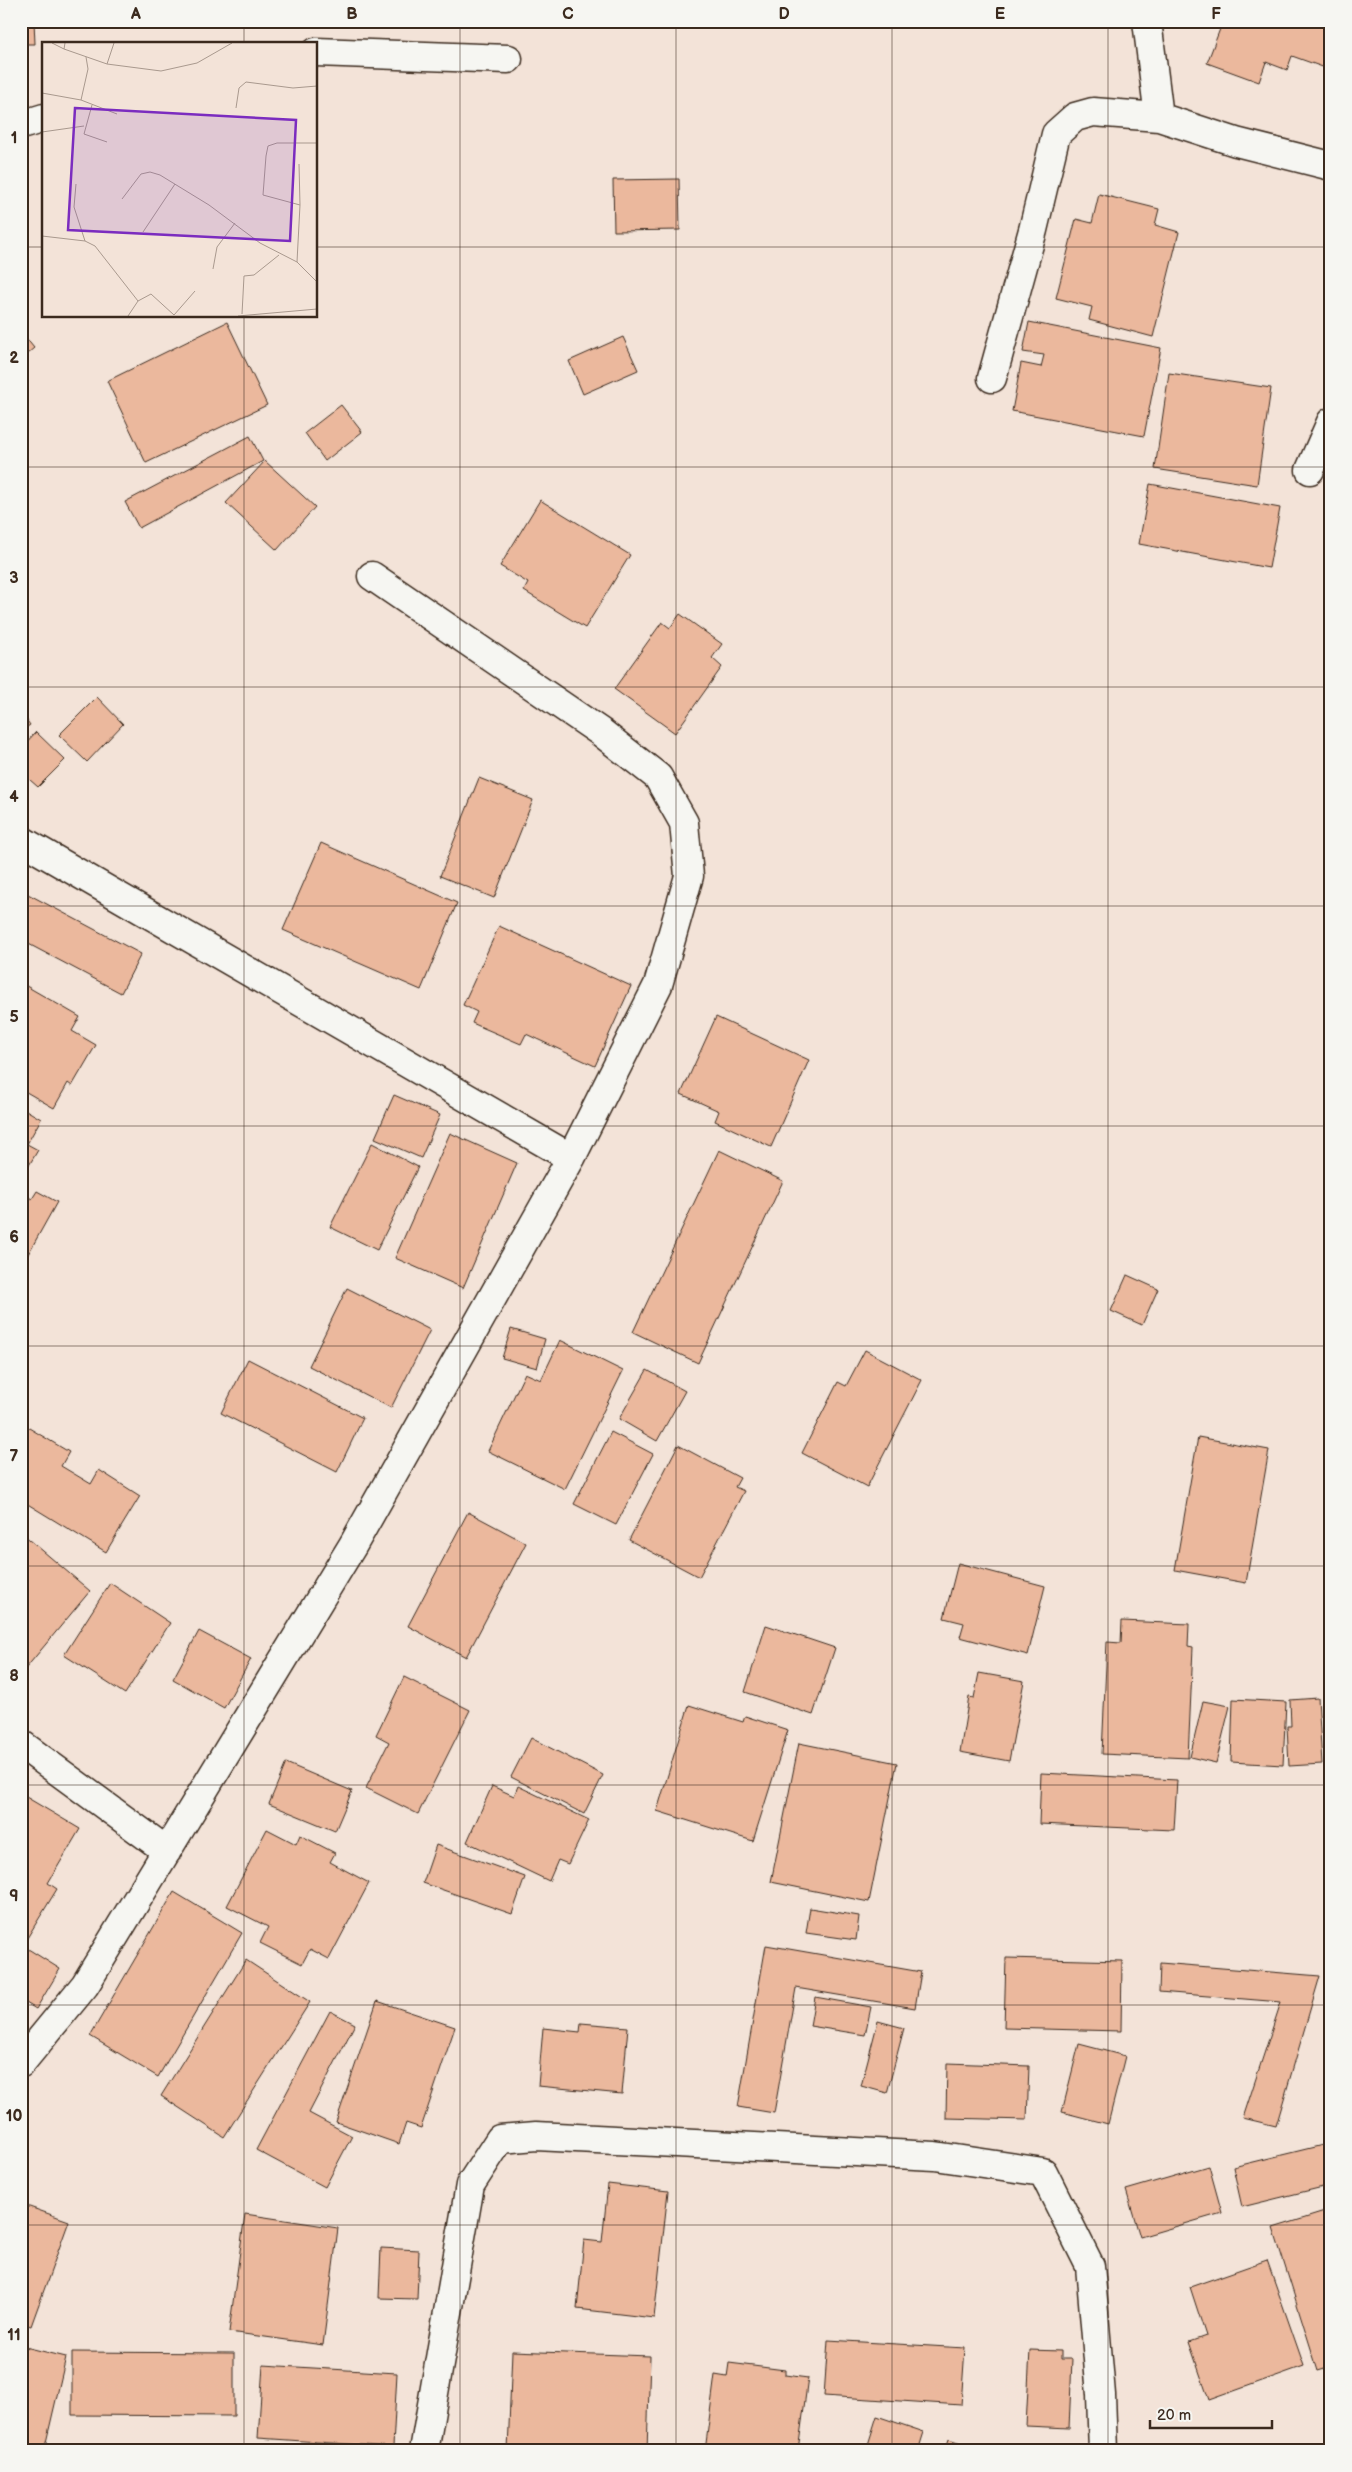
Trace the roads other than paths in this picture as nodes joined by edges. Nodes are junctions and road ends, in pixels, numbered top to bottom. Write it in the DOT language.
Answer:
graph roads {
  1 [pos="1147,21"];
  2 [pos="318,52"];
  3 [pos="508,59"];
  4 [pos="1159,117"];
  5 [pos="42,119"];
  6 [pos="21,125"];
  7 [pos="1331,166"];
  8 [pos="992,378"];
  9 [pos="1331,422"];
  10 [pos="1310,470"];
  11 [pos="372,576"];
  12 [pos="21,840"];
  13 [pos="571,1158"];
  14 [pos="21,1744"];
  15 [pos="167,1851"];
  16 [pos="21,2064"];
  17 [pos="424,2451"];
  18 [pos="1102,2451"];
  1 -- 4 [label="street"];
  2 -- 3 [label="street"];
  4 -- 7 [label="street"];
  4 -- 8 [label="street"];
  5 -- 6 [label="street"];
  9 -- 10 [label="street"];
  11 -- 13 [label="street"];
  12 -- 13 [label="street"];
  13 -- 15 [label="street"];
  14 -- 15 [label="street"];
  15 -- 16 [label="street"];
  17 -- 18 [label="street"];
}
